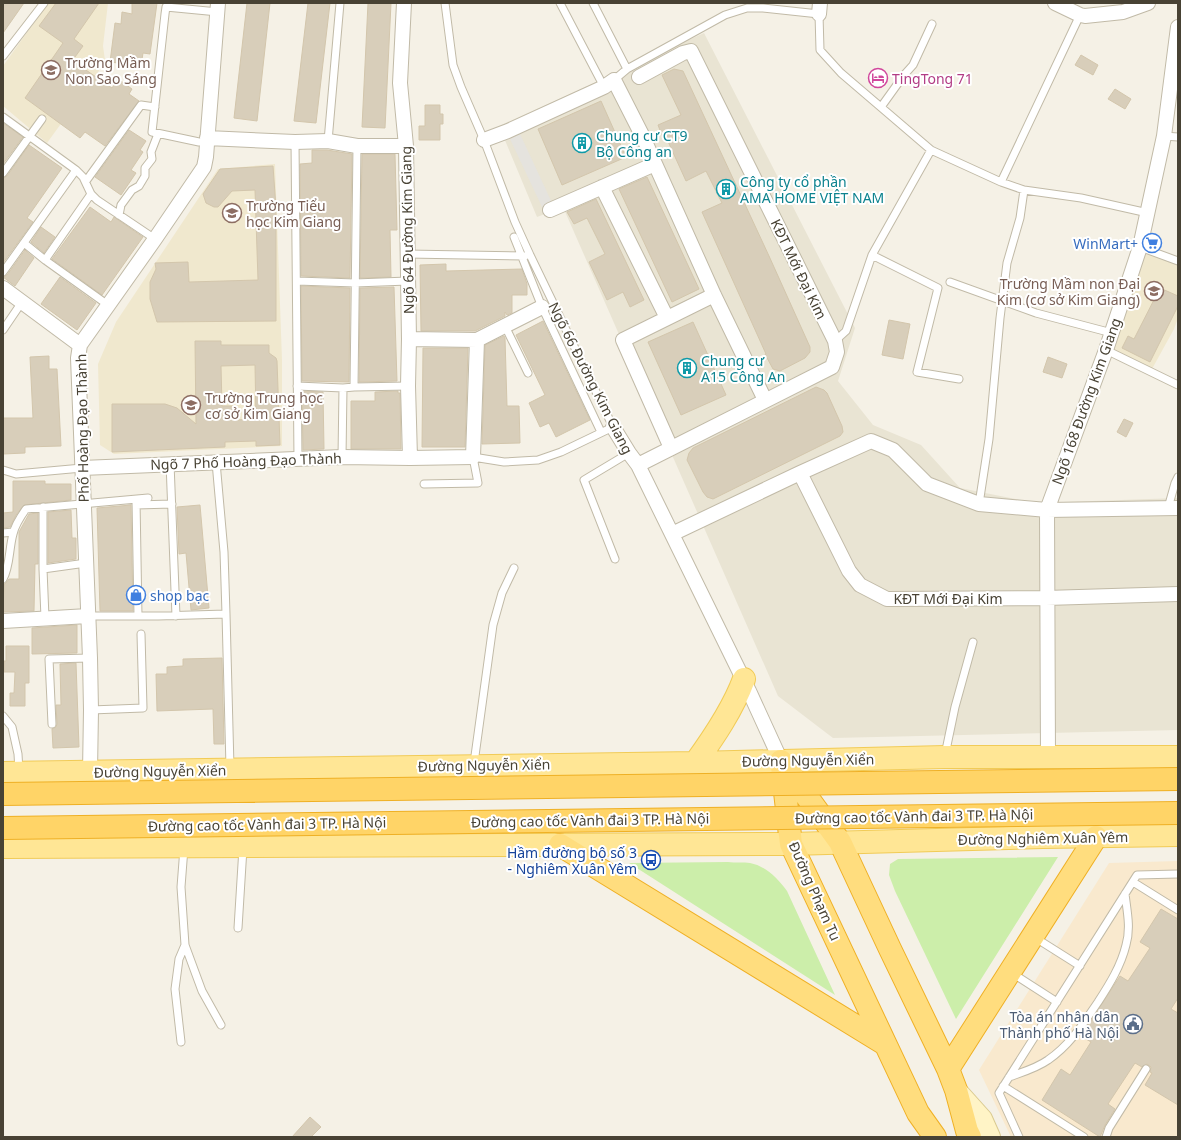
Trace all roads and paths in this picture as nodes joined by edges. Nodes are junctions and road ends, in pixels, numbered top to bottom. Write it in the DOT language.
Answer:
graph roads {
  1 [pos="44,3"];
  2 [pos="340,3"];
  3 [pos="404,3"];
  4 [pos="445,3"];
  5 [pos="560,3"];
  6 [pos="593,3"];
  7 [pos="1055,3"];
  8 [pos="1148,3"];
  9 [pos="218,8"];
  10 [pos="819,9"];
  11 [pos="1080,15"];
  12 [pos="932,24"];
  13 [pos="1177,36"];
  14 [pos="3,56"];
  15 [pos="627,69"];
  16 [pos="639,77"];
  17 [pos="609,83"];
  18 [pos="881,107"];
  19 [pos="154,108"];
  20 [pos="3,117"];
  21 [pos="42,119"];
  22 [pos="158,134"];
  23 [pos="30,136"];
  24 [pos="1164,136"];
  25 [pos="1178,137"];
  26 [pos="484,140"];
  27 [pos="204,141"];
  28 [pos="328,141"];
  29 [pos="295,142"];
  30 [pos="358,146"];
  31 [pos="406,146"];
  32 [pos="931,150"];
  33 [pos="655,164"];
  34 [pos="76,170"];
  35 [pos="3,173"];
  36 [pos="86,181"];
  37 [pos="1000,182"];
  38 [pos="602,187"];
  39 [pos="1024,190"];
  40 [pos="91,194"];
  41 [pos="550,210"];
  42 [pos="1148,213"];
  43 [pos="119,215"];
  44 [pos="514,237"];
  45 [pos="155,239"];
  46 [pos="24,243"];
  47 [pos="1140,247"];
  48 [pos="407,254"];
  49 [pos="872,255"];
  50 [pos="526,256"];
  51 [pos="46,260"];
  52 [pos="1178,261"];
  53 [pos="3,272"];
  54 [pos="296,281"];
  55 [pos="408,281"];
  56 [pos="950,282"];
  57 [pos="355,283"];
  58 [pos="3,288"];
  59 [pos="714,295"];
  60 [pos="1002,301"];
  61 [pos="22,302"];
  62 [pos="108,305"];
  63 [pos="542,307"];
  64 [pos="667,318"];
  65 [pos="505,326"];
  66 [pos="3,330"];
  67 [pos="1112,333"];
  68 [pos="409,339"];
  69 [pos="477,340"];
  70 [pos="835,341"];
  71 [pos="80,345"];
  72 [pos="1106,350"];
  73 [pos="528,373"];
  74 [pos="959,379"];
  75 [pos="1178,385"];
  76 [pos="297,386"];
  77 [pos="408,386"];
  78 [pos="354,387"];
  79 [pos="343,388"];
  80 [pos="765,400"];
  81 [pos="607,430"];
  82 [pos="671,448"];
  83 [pos="629,453"];
  84 [pos="342,457"];
  85 [pos="473,457"];
  86 [pos="410,458"];
  87 [pos="298,459"];
  88 [pos="216,462"];
  89 [pos="170,463"];
  90 [pos="638,465"];
  91 [pos="82,468"];
  92 [pos="3,470"];
  93 [pos="800,473"];
  94 [pos="1178,477"];
  95 [pos="424,484"];
  96 [pos="148,498"];
  97 [pos="84,503"];
  98 [pos="136,503"];
  99 [pos="172,504"];
  100 [pos="979,504"];
  101 [pos="42,507"];
  102 [pos="1173,508"];
  103 [pos="1047,510"];
  104 [pos="13,532"];
  105 [pos="3,533"];
  106 [pos="672,534"];
  107 [pos="615,559"];
  108 [pos="86,563"];
  109 [pos="514,568"];
  110 [pos="43,569"];
  111 [pos="3,579"];
  112 [pos="1178,594"];
  113 [pos="1046,598"];
  114 [pos="226,614"];
  115 [pos="88,616"];
  116 [pos="138,616"];
  117 [pos="176,616"];
  118 [pos="45,618"];
  119 [pos="3,621"];
  120 [pos="141,634"];
  121 [pos="973,642"];
  122 [pos="90,658"];
  123 [pos="744,679"];
  124 [pos="91,710"];
  125 [pos="3,716"];
  126 [pos="52,724"];
  127 [pos="955,757"];
  128 [pos="1178,757"];
  129 [pos="1048,758"];
  130 [pos="781,761"];
  131 [pos="695,763"];
  132 [pos="474,765"];
  133 [pos="230,770"];
  134 [pos="90,772"];
  135 [pos="11,773"];
  136 [pos="1178,779"];
  137 [pos="3,794"];
  138 [pos="1178,813"];
  139 [pos="3,828"];
  140 [pos="3,832"];
  141 [pos="1178,836"];
  142 [pos="1096,837"];
  143 [pos="840,842"];
  144 [pos="791,844"];
  145 [pos="427,845"];
  146 [pos="560,845"];
  147 [pos="184,846"];
  148 [pos="243,846"];
  149 [pos="3,847"];
  150 [pos="1178,874"];
  151 [pos="1132,882"];
  152 [pos="1125,894"];
  153 [pos="1178,910"];
  154 [pos="238,928"];
  155 [pos="1033,936"];
  156 [pos="185,945"];
  157 [pos="1080,966"];
  158 [pos="1010,972"];
  159 [pos="1058,1002"];
  160 [pos="221,1025"];
  161 [pos="181,1042"];
  162 [pos="885,1044"];
  163 [pos="1146,1069"];
  164 [pos="948,1070"];
  165 [pos="1009,1077"];
  166 [pos="1003,1086"];
  167 [pos="956,1090"];
  168 [pos="918,1114"];
  169 [pos="920,1137"];
  170 [pos="935,1137"];
  171 [pos="970,1137"];
  172 [pos="990,1137"];
  173 [pos="1020,1137"];
  174 [pos="1084,1137"];
  175 [pos="1106,1137"];
  1 -- 14 [label="lane"];
  2 -- 28 [label="lane"];
  3 -- 31 [label="street, Ngõ 64 Đường Kim Giang"];
  4 -- 26 [label="lane, Ngõ 66 Đường Kim Giang"];
  5 -- 17 [label="lane"];
  6 -- 15 [label="lane"];
  7 -- 11 [label="street"];
  8 -- 11 [label="street"];
  9 -- 19 [label="lane"];
  9 -- 27 [label="street, Phố Hoàng Đạo Thành"];
  10 -- 15 [label="lane"];
  10 -- 18 [label="lane"];
  11 -- 37 [label="lane"];
  12 -- 18 [label="lane"];
  13 -- 24 [label="street, Ngõ 168 Đường Kim Giang"];
  15 -- 17 [label="lane"];
  16 -- 70 [label="street, KĐT Mới Đại Kim"];
  17 -- 26 [label="street"];
  17 -- 33 [label="street"];
  18 -- 32 [label="lane"];
  19 -- 22 [label="lane"];
  19 -- 36 [label="lane"];
  20 -- 23 [label="lane"];
  21 -- 23 [label="lane"];
  22 -- 27 [label="lane"];
  22 -- 43 [label="lane"];
  23 -- 34 [label="lane"];
  23 -- 35 [label="lane"];
  24 -- 25 [label="lane"];
  24 -- 42 [label="street, Ngõ 168 Đường Kim Giang"];
  26 -- 50 [label="lane, Ngõ 66 Đường Kim Giang"];
  27 -- 29 [label="street"];
  27 -- 45 [label="street, Phố Hoàng Đạo Thành"];
  28 -- 29 [label="street"];
  28 -- 30 [label="street"];
  29 -- 54 [label="lane"];
  30 -- 31 [label="street"];
  30 -- 57 [label="lane"];
  31 -- 48 [label="street, Ngõ 64 Đường Kim Giang"];
  32 -- 37 [label="lane"];
  32 -- 49 [label="lane"];
  33 -- 38 [label="street"];
  33 -- 59 [label="street"];
  34 -- 36 [label="lane"];
  34 -- 46 [label="lane"];
  36 -- 40 [label="lane"];
  37 -- 39 [label="lane"];
  38 -- 41 [label="street"];
  38 -- 64 [label="street"];
  39 -- 42 [label="lane"];
  39 -- 60 [label="lane"];
  40 -- 43 [label="lane"];
  40 -- 51 [label="lane"];
  42 -- 47 [label="street, Ngõ 168 Đường Kim Giang"];
  43 -- 45 [label="lane"];
  44 -- 50 [label="lane"];
  45 -- 62 [label="street, Phố Hoàng Đạo Thành"];
  46 -- 51 [label="lane"];
  46 -- 53 [label="lane"];
  47 -- 52 [label="lane"];
  47 -- 67 [label="street, Ngõ 168 Đường Kim Giang"];
  48 -- 50 [label="lane"];
  48 -- 55 [label="street, Ngõ 64 Đường Kim Giang"];
  49 -- 70 [label="lane"];
  49 -- 74 [label="lane"];
  50 -- 63 [label="lane"];
  50 -- 81 [label="lane, Ngõ 66 Đường Kim Giang"];
  51 -- 62 [label="lane"];
  54 -- 57 [label="lane"];
  54 -- 76 [label="lane"];
  55 -- 57 [label="lane"];
  55 -- 68 [label="street, Ngõ 64 Đường Kim Giang"];
  56 -- 60 [label="lane"];
  57 -- 78 [label="lane"];
  58 -- 61 [label="street"];
  59 -- 64 [label="street"];
  59 -- 80 [label="street"];
  60 -- 67 [label="lane"];
  60 -- 100 [label="lane"];
  61 -- 66 [label="lane"];
  61 -- 71 [label="street"];
  62 -- 71 [label="street, Phố Hoàng Đạo Thành"];
  63 -- 65 [label="street"];
  63 -- 81 [label="lane"];
  64 -- 82 [label="street"];
  65 -- 69 [label="street"];
  65 -- 73 [label="lane"];
  67 -- 72 [label="street, Ngõ 168 Đường Kim Giang"];
  68 -- 69 [label="street"];
  68 -- 77 [label="street, Ngõ 64 Đường Kim Giang"];
  69 -- 85 [label="street"];
  70 -- 80 [label="street, KĐT Mới Đại Kim"];
  71 -- 91 [label="street, Phố Hoàng Đạo Thành"];
  72 -- 75 [label="lane"];
  72 -- 103 [label="street, Ngõ 168 Đường Kim Giang"];
  76 -- 79 [label="lane"];
  76 -- 87 [label="lane"];
  77 -- 78 [label="lane"];
  77 -- 86 [label="street, Ngõ 64 Đường Kim Giang"];
  78 -- 79 [label="lane"];
  79 -- 84 [label="lane"];
  80 -- 82 [label="street, KĐT Mới Đại Kim"];
  81 -- 83 [label="street, Ngõ 66 Đường Kim Giang"];
  81 -- 85 [label="lane"];
  82 -- 90 [label="street, KĐT Mới Đại Kim"];
  83 -- 90 [label="street, Ngõ 66 Đường Kim Giang"];
  83 -- 107 [label="lane"];
  84 -- 86 [label="street, Ngõ 7 Phố Hoàng Đạo Thành"];
  84 -- 87 [label="street, Ngõ 7 Phố Hoàng Đạo Thành"];
  85 -- 86 [label="street, Ngõ 7 Phố Hoàng Đạo Thành"];
  85 -- 95 [label="lane"];
  87 -- 88 [label="street, Ngõ 7 Phố Hoàng Đạo Thành"];
  88 -- 89 [label="street, Ngõ 7 Phố Hoàng Đạo Thành"];
  88 -- 114 [label="lane"];
  89 -- 91 [label="street, Ngõ 7 Phố Hoàng Đạo Thành"];
  89 -- 99 [label="lane"];
  90 -- 106 [label="street, Ngõ 66 Đường Kim Giang"];
  91 -- 92 [label="lane"];
  91 -- 97 [label="street, Phố Hoàng Đạo Thành"];
  93 -- 100 [label="street"];
  93 -- 106 [label="street"];
  93 -- 113 [label="street, KĐT Mới Đại Kim"];
  94 -- 102 [label="lane"];
  96 -- 98 [label="lane"];
  97 -- 98 [label="lane"];
  97 -- 101 [label="lane"];
  97 -- 108 [label="street, Phố Hoàng Đạo Thành"];
  98 -- 99 [label="lane"];
  98 -- 116 [label="lane"];
  99 -- 117 [label="lane"];
  100 -- 103 [label="street"];
  101 -- 104 [label="lane"];
  101 -- 110 [label="lane"];
  102 -- 103 [label="street"];
  103 -- 113 [label="street"];
  104 -- 105 [label="lane"];
  104 -- 111 [label="lane"];
  106 -- 123 [label="street, Ngõ 66 Đường Kim Giang"];
  108 -- 110 [label="lane"];
  108 -- 115 [label="street, Phố Hoàng Đạo Thành"];
  109 -- 132 [label="lane"];
  110 -- 118 [label="lane"];
  112 -- 113 [label="street, KĐT Mới Đại Kim"];
  113 -- 129 [label="street"];
  114 -- 117 [label="lane"];
  114 -- 133 [label="lane"];
  115 -- 116 [label="lane"];
  115 -- 118 [label="street"];
  115 -- 122 [label="street, Phố Hoàng Đạo Thành"];
  116 -- 117 [label="lane"];
  118 -- 119 [label="street"];
  120 -- 124 [label="lane"];
  121 -- 127 [label="lane"];
  122 -- 124 [label="street, Phố Hoàng Đạo Thành"];
  122 -- 126 [label="lane"];
  123 -- 130 [label="street, Ngõ 66 Đường Kim Giang"];
  123 -- 131 [label="main road"];
  124 -- 134 [label="street, Phố Hoàng Đạo Thành"];
  125 -- 135 [label="lane"];
  127 -- 129 [label="main road"];
  127 -- 130 [label="main road, Đường Nguyễn Xiển"];
  128 -- 129 [label="main road"];
  130 -- 131 [label="main road, Đường Nguyễn Xiển"];
  130 -- 143 [label="highway"];
  130 -- 144 [label="highway, Đường Phạm Tu"];
  131 -- 132 [label="main road, Đường Nguyễn Xiển"];
  132 -- 133 [label="main road, Đường Nguyễn Xiển"];
  133 -- 134 [label="main road, Đường Nguyễn Xiển"];
  134 -- 135 [label="main road, Đường Nguyễn Xiển"];
  136 -- 137 [label="highway, bridge"];
  138 -- 139 [label="highway, Đường cao tốc Vành đai 3 TP. Hà Nội, bridge"];
  140 -- 145 [label="main road"];
  141 -- 142 [label="main road, Đường Nghiêm Xuân Yêm"];
  142 -- 143 [label="main road, Đường Nghiêm Xuân Yêm"];
  142 -- 155 [label="highway"];
  143 -- 144 [label="main road"];
  143 -- 164 [label="highway"];
  144 -- 146 [label="main road"];
  144 -- 162 [label="highway, Đường Phạm Tu"];
  145 -- 146 [label="main road"];
  145 -- 148 [label="main road"];
  146 -- 162 [label="highway"];
  147 -- 148 [label="main road"];
  147 -- 149 [label="main road"];
  147 -- 156 [label="lane"];
  148 -- 154 [label="lane"];
  150 -- 151 [label="lane"];
  151 -- 152 [label="lane"];
  151 -- 153 [label="lane"];
  152 -- 157 [label="lane"];
  152 -- 165 [label="lane"];
  155 -- 157 [label="lane"];
  155 -- 158 [label="highway"];
  156 -- 160 [label="lane"];
  156 -- 161 [label="lane"];
  157 -- 159 [label="lane"];
  158 -- 159 [label="lane"];
  158 -- 164 [label="highway"];
  159 -- 165 [label="lane"];
  162 -- 168 [label="highway, Đường Phạm Tu"];
  163 -- 175 [label="lane"];
  164 -- 167 [label="highway"];
  165 -- 166 [label="lane"];
  166 -- 173 [label="lane"];
  166 -- 174 [label="lane"];
  167 -- 171 [label="highway"];
  167 -- 172 [label="main road"];
  168 -- 169 [label="main road, Đường Phạm Tu"];
  168 -- 170 [label="highway, Đường Phạm Tu"];
}
